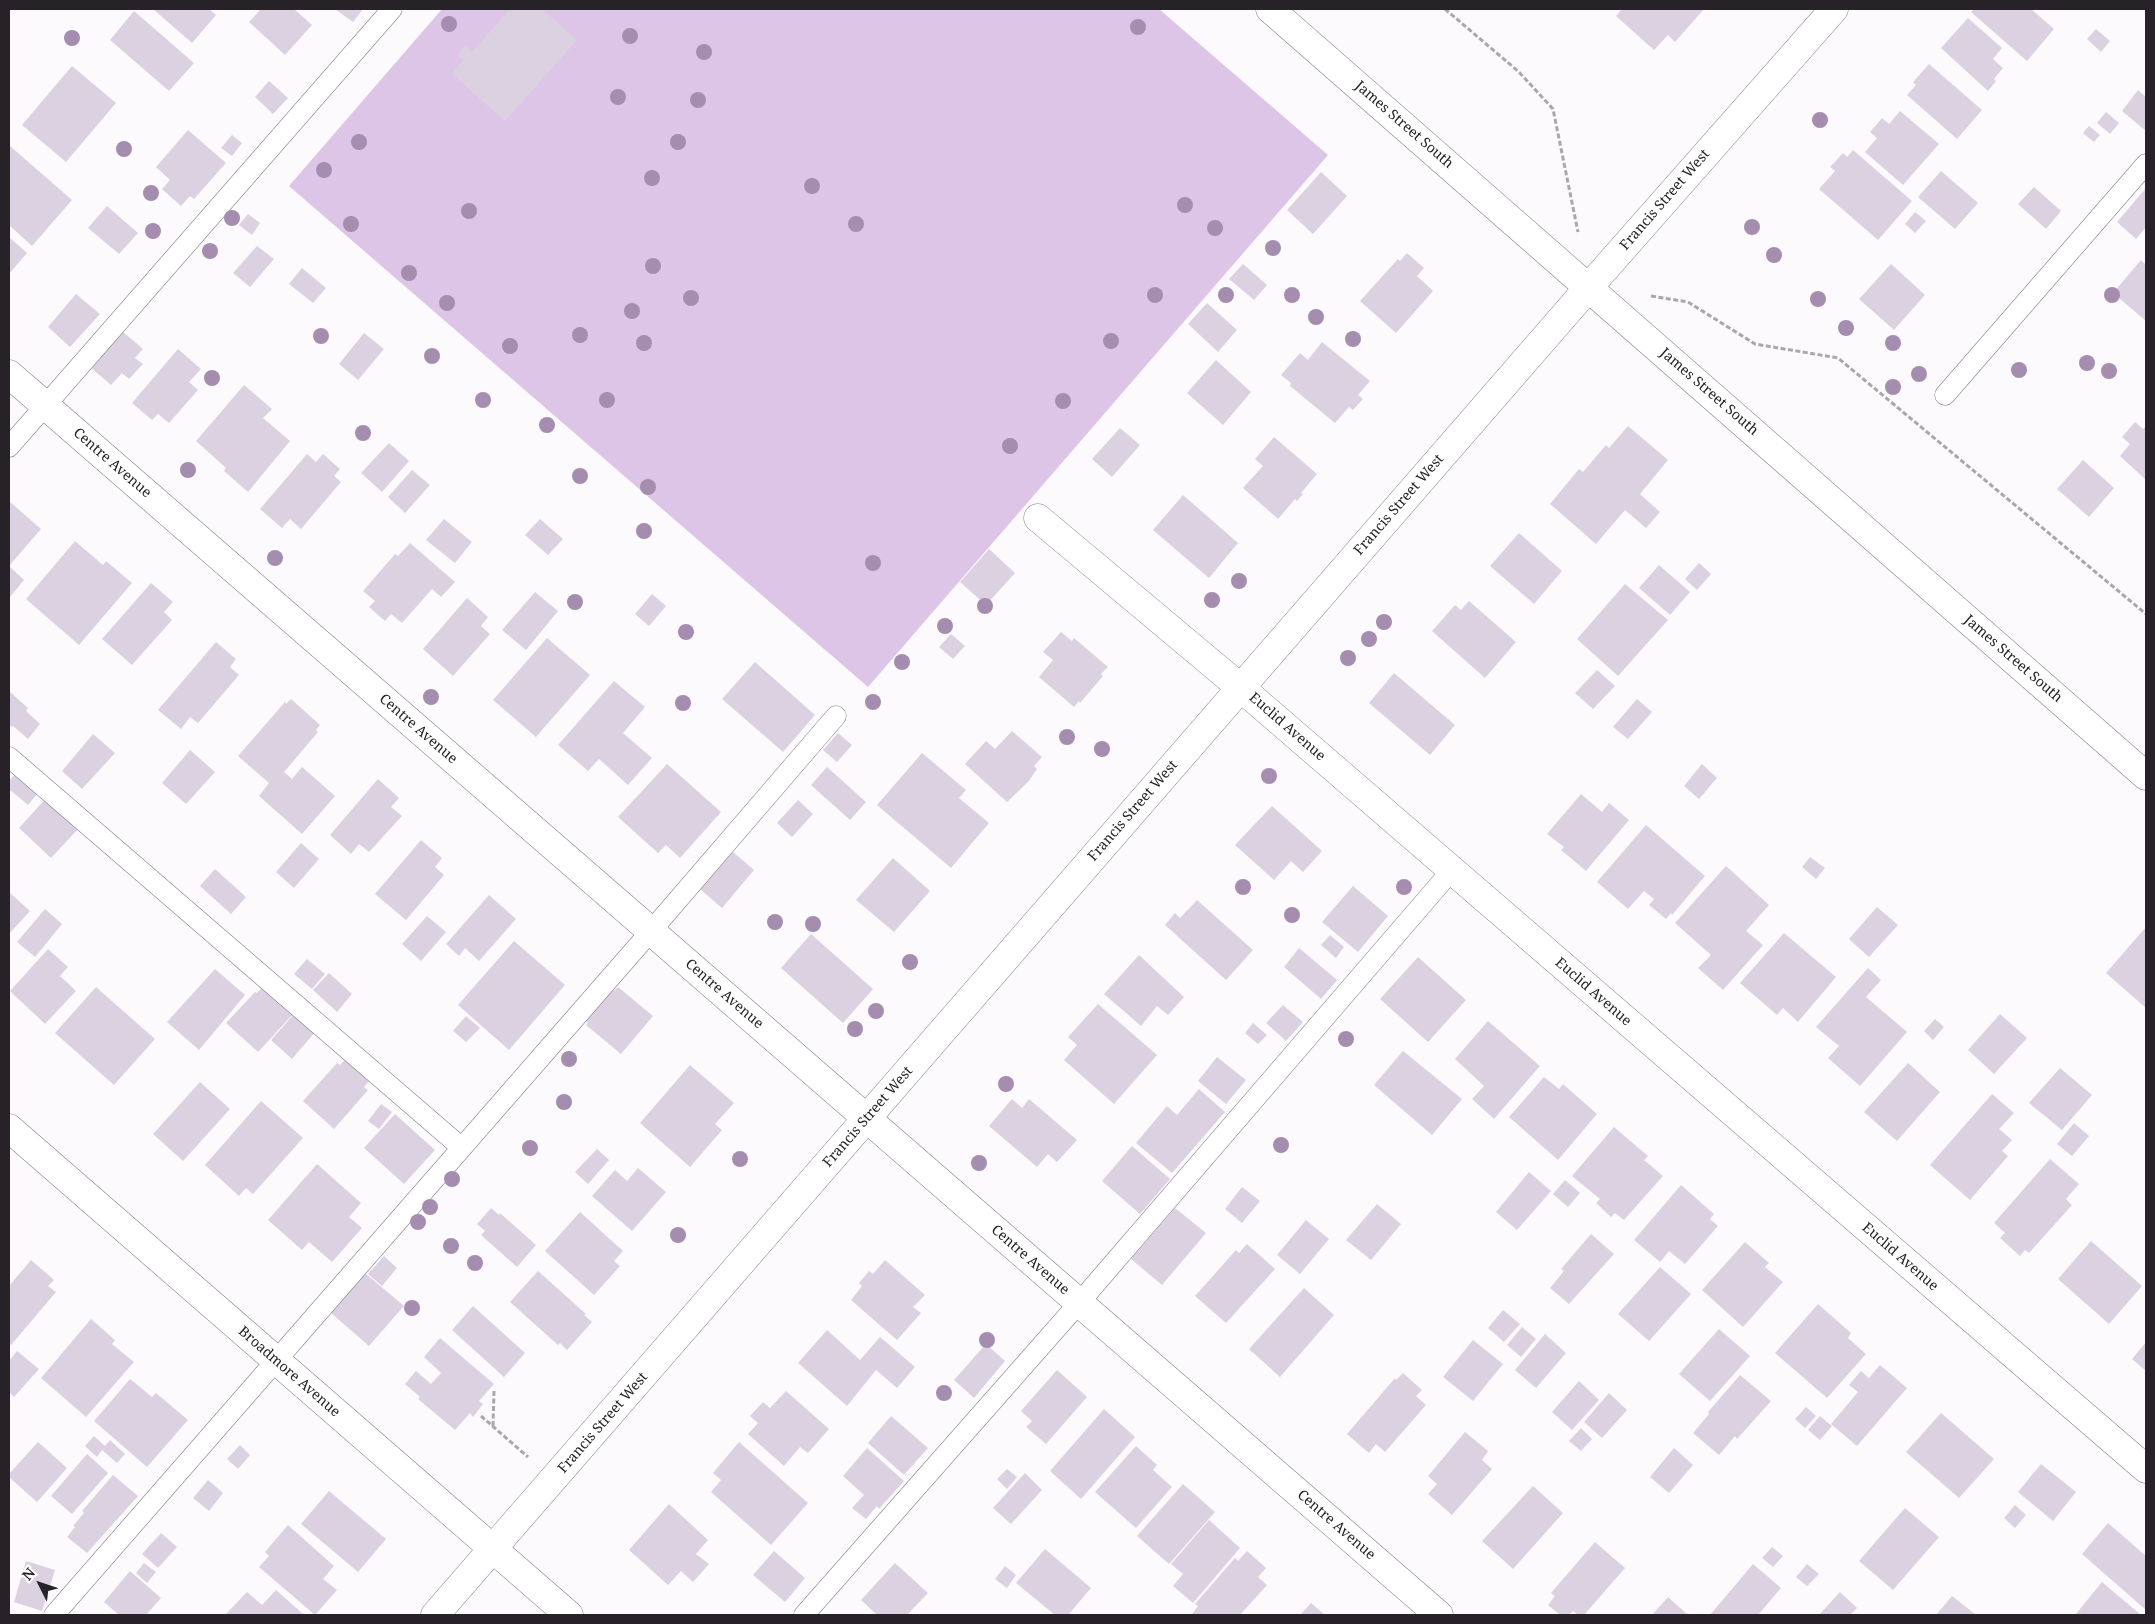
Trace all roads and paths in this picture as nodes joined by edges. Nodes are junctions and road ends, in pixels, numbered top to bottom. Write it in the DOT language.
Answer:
graph roads {
  1 [pos="392,9"];
  2 [pos="1270,9"];
  3 [pos="1444,9"];
  4 [pos="1834,9"];
  5 [pos="2146,164"];
  6 [pos="1589,287"];
  7 [pos="1643,295"];
  8 [pos="9,374"];
  9 [pos="1944,395"];
  10 [pos="45,406"];
  11 [pos="9,447"];
  12 [pos="1038,518"];
  13 [pos="2146,614"];
  14 [pos="1241,688"];
  15 [pos="836,716"];
  16 [pos="9,757"];
  17 [pos="2146,776"];
  18 [pos="1452,870"];
  19 [pos="651,931"];
  20 [pos="867,1118"];
  21 [pos="9,1128"];
  22 [pos="462,1148"];
  23 [pos="1079,1303"];
  24 [pos="276,1360"];
  25 [pos="494,1391"];
  26 [pos="481,1416"];
  27 [pos="493,1427"];
  28 [pos="2146,1469"];
  29 [pos="554,1479"];
  30 [pos="493,1549"];
  31 [pos="54,1615"];
  32 [pos="435,1615"];
  33 [pos="569,1615"];
  34 [pos="804,1615"];
  35 [pos="1439,1615"];
  1 -- 10 [label="lane"];
  2 -- 6 [label="street, James Street South"];
  3 -- 6 [label="path"];
  4 -- 6 [label="street, Francis Street West"];
  5 -- 9 [label="lane"];
  6 -- 14 [label="street, Francis Street West"];
  6 -- 17 [label="street, James Street South"];
  7 -- 13 [label="path"];
  8 -- 10 [label="street, Centre Avenue"];
  10 -- 11 [label="lane"];
  10 -- 19 [label="street, Centre Avenue"];
  12 -- 14 [label="street, Euclid Avenue"];
  14 -- 18 [label="street, Euclid Avenue"];
  14 -- 20 [label="street, Francis Street West"];
  15 -- 19 [label="lane"];
  16 -- 22 [label="lane"];
  18 -- 23 [label="lane"];
  18 -- 28 [label="street, Euclid Avenue"];
  19 -- 20 [label="street, Centre Avenue"];
  19 -- 22 [label="lane"];
  20 -- 23 [label="street, Centre Avenue"];
  20 -- 29 [label="street, Francis Street West"];
  21 -- 24 [label="street, Broadmore Avenue"];
  22 -- 24 [label="lane"];
  23 -- 34 [label="lane"];
  23 -- 35 [label="street, Centre Avenue"];
  24 -- 30 [label="street, Broadmore Avenue"];
  24 -- 31 [label="lane"];
  25 -- 27 [label="path"];
  26 -- 27 [label="path"];
  27 -- 29 [label="path"];
  29 -- 30 [label="street, Francis Street West"];
  30 -- 32 [label="street, Francis Street West"];
  30 -- 33 [label="street, Broadmore Avenue"];
}
